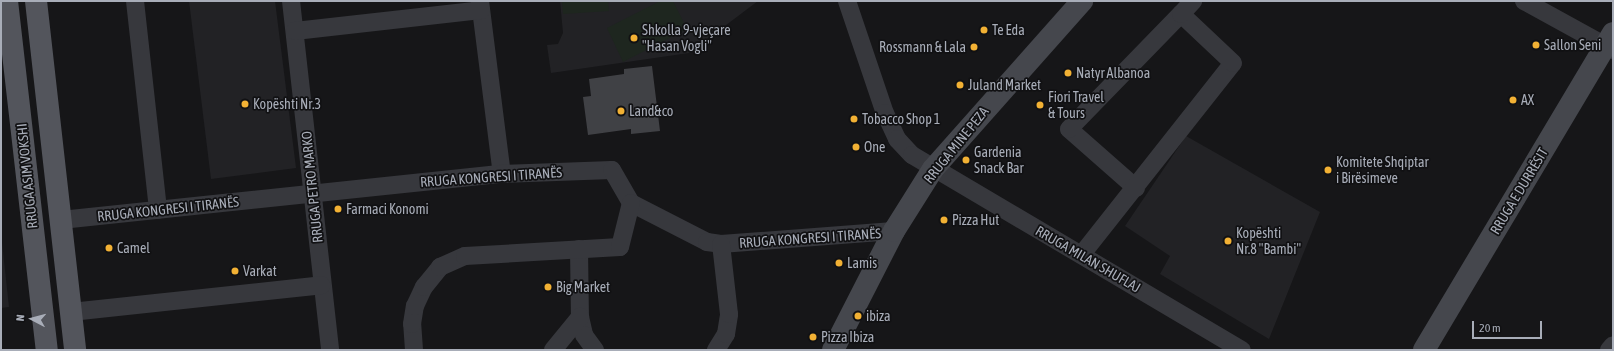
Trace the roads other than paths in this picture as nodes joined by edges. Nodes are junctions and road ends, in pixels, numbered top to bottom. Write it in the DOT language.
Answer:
graph roads {
  1 [pos="8,1"];
  2 [pos="36,1"];
  3 [pos="135,1"];
  4 [pos="291,1"];
  5 [pos="847,1"];
  6 [pos="1082,1"];
  7 [pos="1193,1"];
  8 [pos="1534,4"];
  9 [pos="481,6"];
  10 [pos="1181,14"];
  11 [pos="295,31"];
  12 [pos="1610,43"];
  13 [pos="933,169"];
  14 [pos="502,174"];
  15 [pos="1136,188"];
  16 [pos="312,193"];
  17 [pos="631,203"];
  18 [pos="158,210"];
  19 [pos="61,220"];
  20 [pos="894,231"];
  21 [pos="721,244"];
  22 [pos="579,249"];
  23 [pos="1082,254"];
  24 [pos="322,285"];
  25 [pos="71,312"];
  26 [pos="580,317"];
  27 [pos="1613,344"];
  28 [pos="47,350"];
  29 [pos="75,350"];
  30 [pos="330,350"];
  31 [pos="412,350"];
  32 [pos="553,350"];
  33 [pos="595,350"];
  34 [pos="716,350"];
  35 [pos="833,350"];
  36 [pos="1241,350"];
  37 [pos="1424,350"];
  38 [pos="1609,350"];
  1 -- 28 [label="main road, RRUGA ASIM VOKSHI"];
  2 -- 19 [label="main road, RRUGA ASIM VOKSHI"];
  3 -- 18 [label="street"];
  4 -- 11 [label="street, RRUGA PETRO MARKO"];
  5 -- 13 [label="street, RRUGA MILAN SHUFLAJ"];
  6 -- 13 [label="main road, RRUGA MINE PEZA"];
  7 -- 10 [label="street"];
  8 -- 12 [label="street"];
  9 -- 11 [label="street"];
  9 -- 14 [label="street"];
  10 -- 15 [label="street"];
  10 -- 15 [label="street"];
  11 -- 16 [label="street, RRUGA PETRO MARKO"];
  12 -- 37 [label="main road, RRUGA E DURRËSIT"];
  13 -- 20 [label="main road, RRUGA MINE PEZA"];
  13 -- 23 [label="street, RRUGA MILAN SHUFLAJ"];
  14 -- 16 [label="street, RRUGA KONGRESI I TIRANËS"];
  14 -- 17 [label="street, RRUGA KONGRESI I TIRANËS"];
  15 -- 23 [label="street"];
  16 -- 18 [label="street, RRUGA KONGRESI I TIRANËS"];
  16 -- 24 [label="street, RRUGA PETRO MARKO"];
  17 -- 21 [label="street, RRUGA KONGRESI I TIRANËS"];
  17 -- 22 [label="street"];
  18 -- 19 [label="street, RRUGA KONGRESI I TIRANËS"];
  19 -- 25 [label="main road, RRUGA ASIM VOKSHI"];
  20 -- 21 [label="street, RRUGA KONGRESI I TIRANËS"];
  20 -- 35 [label="main road, RRUGA MINE PEZA"];
  21 -- 34 [label="street"];
  22 -- 26 [label="street"];
  22 -- 31 [label="street"];
  23 -- 36 [label="street, RRUGA MILAN SHUFLAJ"];
  24 -- 25 [label="street"];
  24 -- 30 [label="street, RRUGA PETRO MARKO"];
  25 -- 29 [label="main road, RRUGA ASIM VOKSHI"];
  26 -- 32 [label="street"];
  26 -- 33 [label="street"];
  27 -- 38 [label="street"];
}
